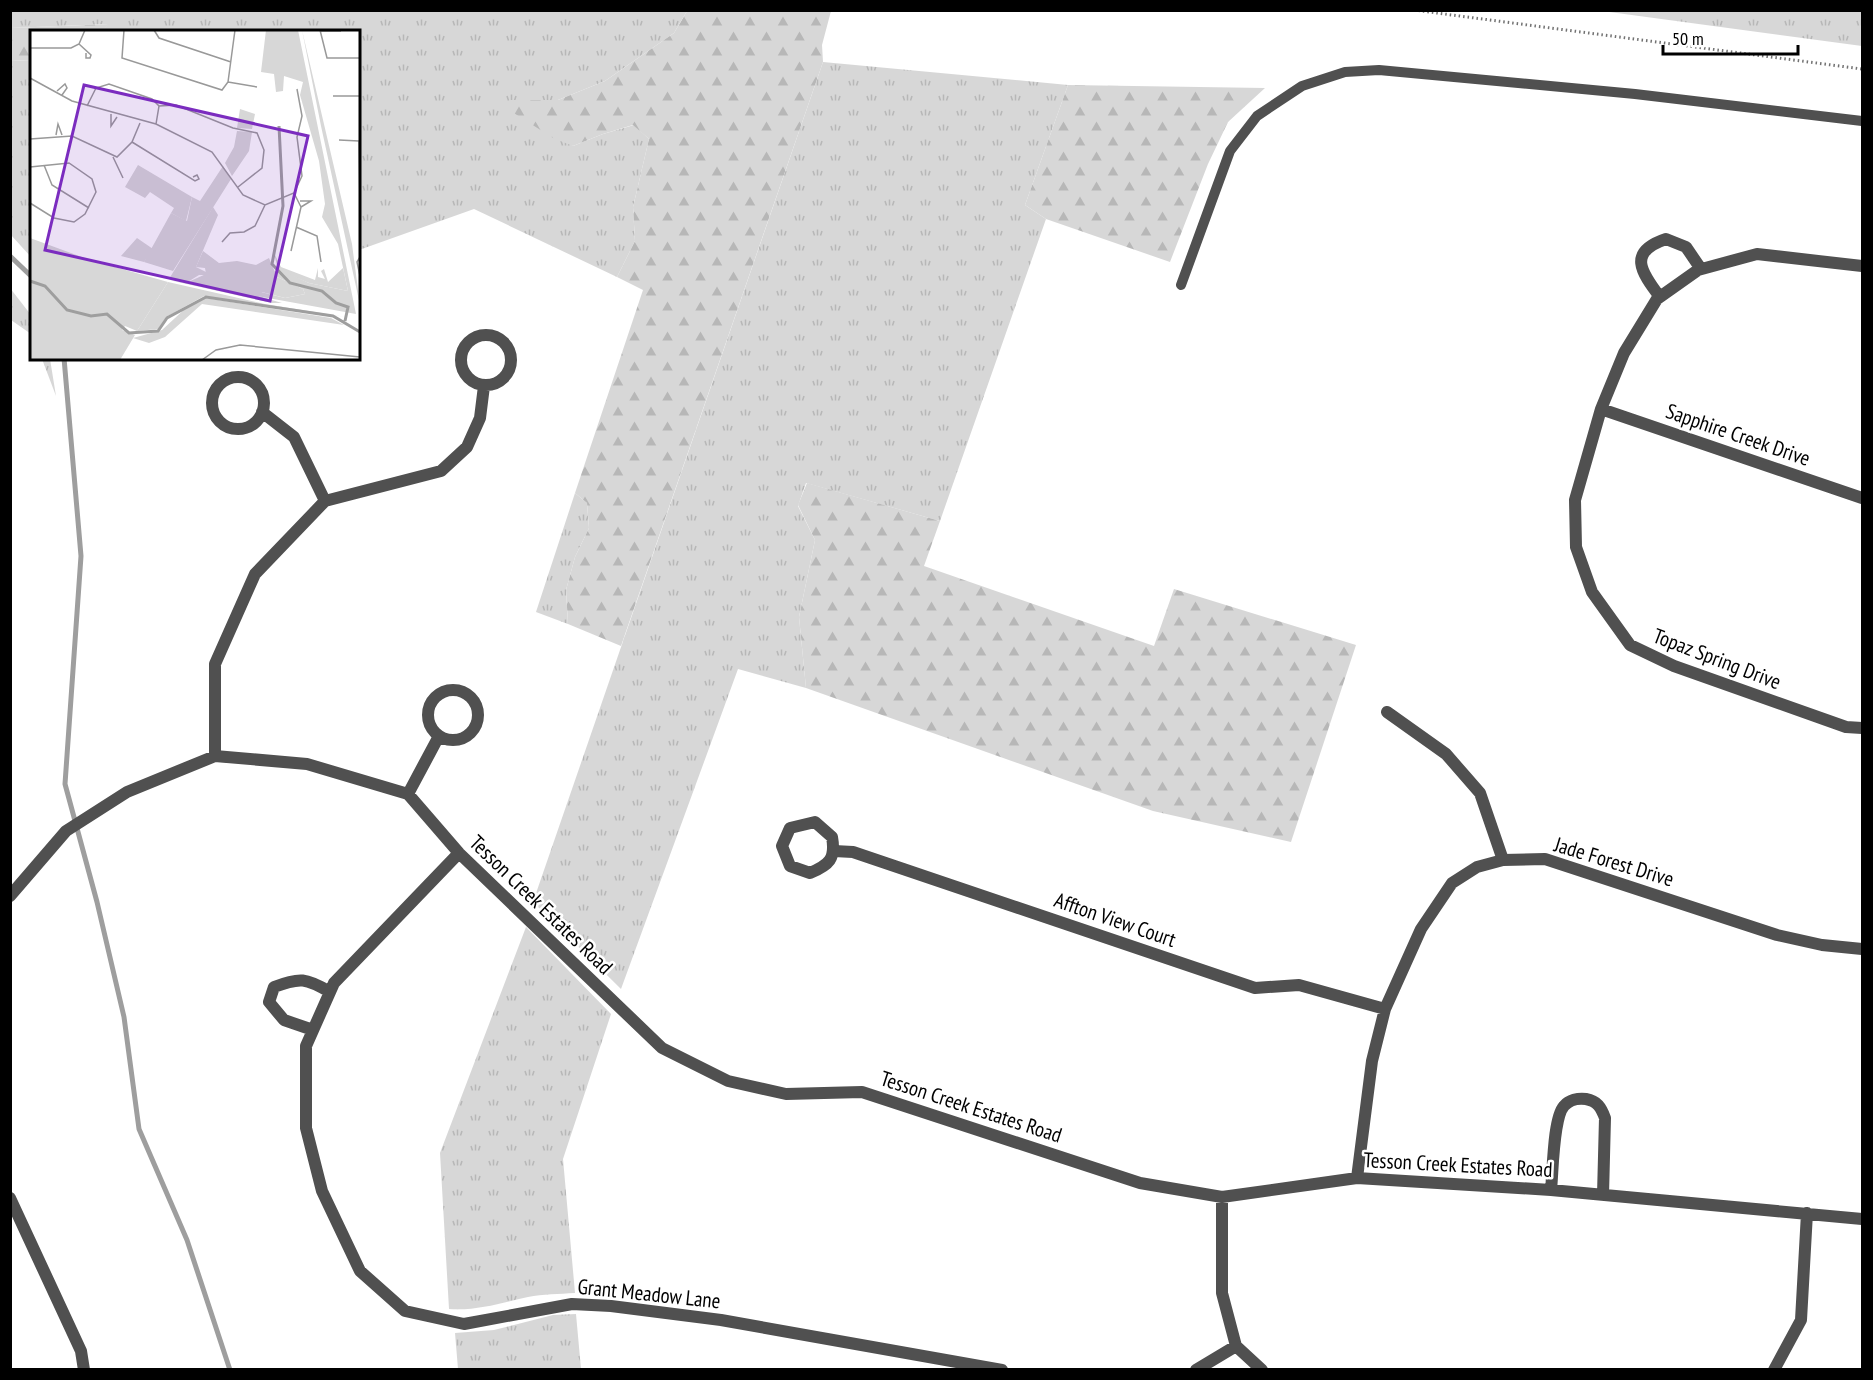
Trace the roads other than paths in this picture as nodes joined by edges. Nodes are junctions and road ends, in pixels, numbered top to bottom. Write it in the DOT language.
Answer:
graph roads {
  1 [pos="1863,121"];
  2 [pos="1863,266"];
  3 [pos="1701,269"];
  4 [pos="1180,285"];
  5 [pos="1660,297"];
  6 [pos="484,386"];
  7 [pos="1600,409"];
  8 [pos="262,412"];
  9 [pos="1863,498"];
  10 [pos="325,501"];
  11 [pos="1387,712"];
  12 [pos="1863,728"];
  13 [pos="439,736"];
  14 [pos="215,756"];
  15 [pos="408,794"];
  16 [pos="834,851"];
  17 [pos="459,853"];
  18 [pos="1503,860"];
  19 [pos="10,896"];
  20 [pos="1863,949"];
  21 [pos="330,992"];
  22 [pos="1385,1010"];
  23 [pos="313,1030"];
  24 [pos="1357,1178"];
  25 [pos="1551,1190"];
  26 [pos="1603,1196"];
  27 [pos="1222,1197"];
  28 [pos="10,1198"];
  29 [pos="1807,1213"];
  30 [pos="1863,1219"];
  31 [pos="1236,1346"];
  32 [pos="84,1370"];
  33 [pos="1002,1370"];
  34 [pos="1196,1370"];
  35 [pos="1262,1370"];
  36 [pos="1774,1370"];
  1 -- 4 [label="lane"];
  2 -- 3 [label="street"];
  3 -- 5 [label="street"];
  3 -- 5 [label="street"];
  5 -- 7 [label="street, Topaz Spring Drive"];
  6 -- 6 [label="street"];
  6 -- 10 [label="street"];
  7 -- 9 [label="street, Sapphire Creek Drive"];
  7 -- 12 [label="street, Topaz Spring Drive"];
  8 -- 8 [label="street"];
  8 -- 10 [label="street"];
  10 -- 14 [label="street"];
  11 -- 18 [label="street"];
  13 -- 13 [label="street"];
  13 -- 15 [label="street"];
  14 -- 15 [label="street"];
  14 -- 19 [label="street"];
  15 -- 17 [label="street, Tesson Creek Estates Road"];
  16 -- 16 [label="street"];
  16 -- 22 [label="street, Affton View Court"];
  17 -- 21 [label="street, Grant Meadow Lane"];
  17 -- 27 [label="street, Tesson Creek Estates Road"];
  18 -- 20 [label="street, Jade Forest Drive"];
  18 -- 22 [label="street, Jade Forest Drive"];
  21 -- 23 [label="street, Grant Meadow Lane"];
  21 -- 23 [label="street"];
  22 -- 24 [label="street, Jade Forest Drive"];
  23 -- 33 [label="street, Grant Meadow Lane"];
  24 -- 25 [label="street, Tesson Creek Estates Road"];
  24 -- 27 [label="street, Tesson Creek Estates Road"];
  25 -- 26 [label="street, Tesson Creek Estates Road"];
  25 -- 26 [label="street"];
  26 -- 29 [label="street, Tesson Creek Estates Road"];
  27 -- 31 [label="street"];
  28 -- 32 [label="street"];
  29 -- 30 [label="street, Tesson Creek Estates Road"];
  29 -- 36 [label="street"];
  31 -- 34 [label="street"];
  31 -- 35 [label="street"];
}
